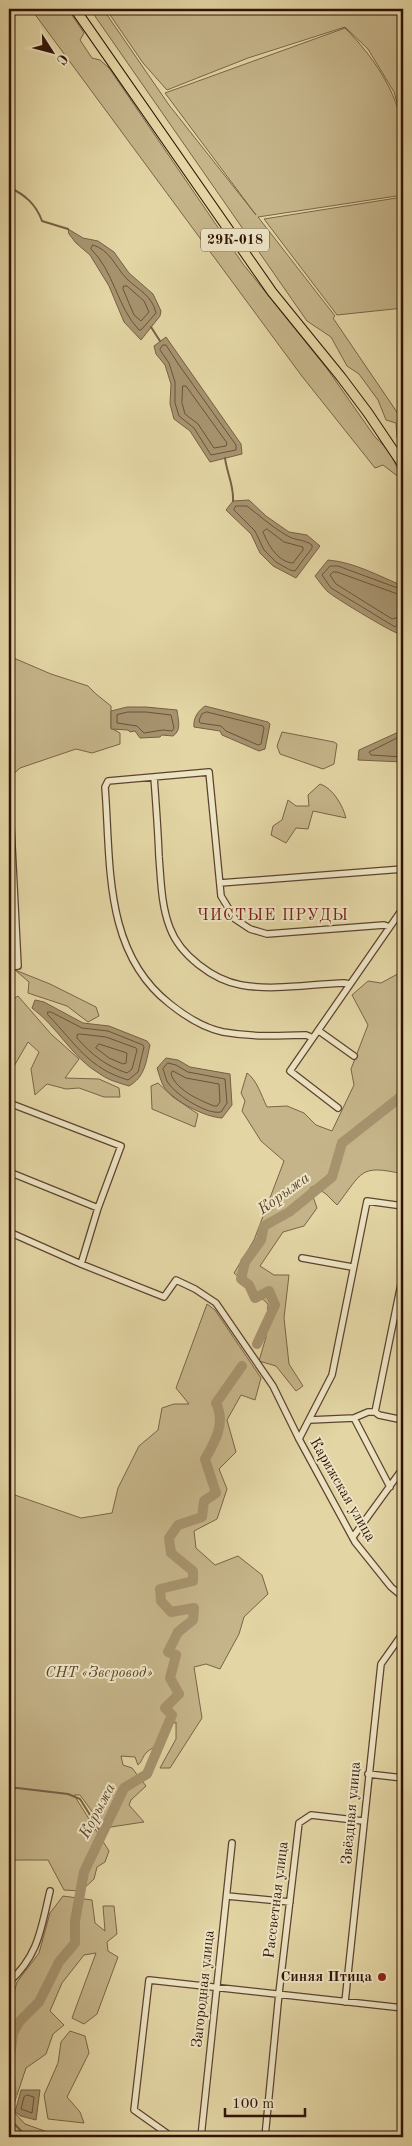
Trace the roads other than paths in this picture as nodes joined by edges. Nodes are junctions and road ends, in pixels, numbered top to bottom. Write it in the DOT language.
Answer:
graph roads {
  1 [pos="75,9"];
  2 [pos="403,465"];
  3 [pos="154,777"];
  4 [pos="11,826"];
  5 [pos="403,869"];
  6 [pos="220,883"];
  7 [pos="403,908"];
  8 [pos="390,927"];
  9 [pos="9,967"];
  10 [pos="350,984"];
  11 [pos="319,1031"];
  12 [pos="313,1038"];
  13 [pos="354,1056"];
  14 [pos="9,1103"];
  15 [pos="338,1108"];
  16 [pos="9,1172"];
  17 [pos="403,1206"];
  18 [pos="98,1208"];
  19 [pos="9,1232"];
  20 [pos="302,1258"];
  21 [pos="81,1264"];
  22 [pos="352,1267"];
  23 [pos="403,1274"];
  24 [pos="375,1412"];
  25 [pos="354,1418"];
  26 [pos="310,1420"];
  27 [pos="403,1420"];
  28 [pos="299,1439"];
  29 [pos="403,1468"];
  30 [pos="390,1486"];
  31 [pos="353,1537"];
  32 [pos="403,1597"];
  33 [pos="403,1633"];
  34 [pos="368,1774"];
  35 [pos="403,1778"];
  36 [pos="363,1821"];
  37 [pos="232,1843"];
  38 [pos="50,1891"];
  39 [pos="227,1896"];
  40 [pos="290,1902"];
  41 [pos="9,1982"];
  42 [pos="217,1986"];
  43 [pos="279,1993"];
  44 [pos="345,2002"];
  45 [pos="403,2008"];
  46 [pos="172,2137"];
  47 [pos="201,2137"];
  48 [pos="265,2137"];
  1 -- 2 [label="main road, 29К-018"];
  3 -- 6 [label="street"];
  3 -- 10 [label="street"];
  3 -- 12 [label="street"];
  4 -- 9 [label="street"];
  5 -- 6 [label="street"];
  6 -- 8 [label="street"];
  7 -- 8 [label="street"];
  8 -- 10 [label="street"];
  10 -- 11 [label="street"];
  11 -- 12 [label="street"];
  11 -- 13 [label="street"];
  12 -- 15 [label="street"];
  14 -- 18 [label="street"];
  16 -- 18 [label="street"];
  17 -- 22 [label="street"];
  18 -- 21 [label="street"];
  19 -- 21 [label="street"];
  20 -- 22 [label="street"];
  21 -- 28 [label="street, Карижская улица"];
  22 -- 26 [label="street"];
  23 -- 24 [label="street"];
  24 -- 25 [label="street"];
  24 -- 27 [label="street"];
  25 -- 26 [label="street"];
  25 -- 30 [label="street"];
  26 -- 28 [label="street"];
  28 -- 31 [label="street, Карижская улица"];
  29 -- 30 [label="street"];
  30 -- 31 [label="street"];
  31 -- 32 [label="street, Карижская улица"];
  33 -- 34 [label="street, Звёздная улица"];
  34 -- 35 [label="street"];
  34 -- 36 [label="street, Звёздная улица"];
  36 -- 40 [label="street, Рассветная улица"];
  36 -- 44 [label="street, Звёздная улица"];
  37 -- 39 [label="street, Загородная улица"];
  38 -- 41 [label="street"];
  39 -- 40 [label="street"];
  39 -- 42 [label="street, Загородная улица"];
  40 -- 43 [label="street, Рассветная улица"];
  42 -- 43 [label="street"];
  42 -- 46 [label="street"];
  42 -- 47 [label="street, Загородная улица"];
  43 -- 44 [label="street"];
  43 -- 48 [label="street, Рассветная улица"];
  44 -- 45 [label="street"];
}
